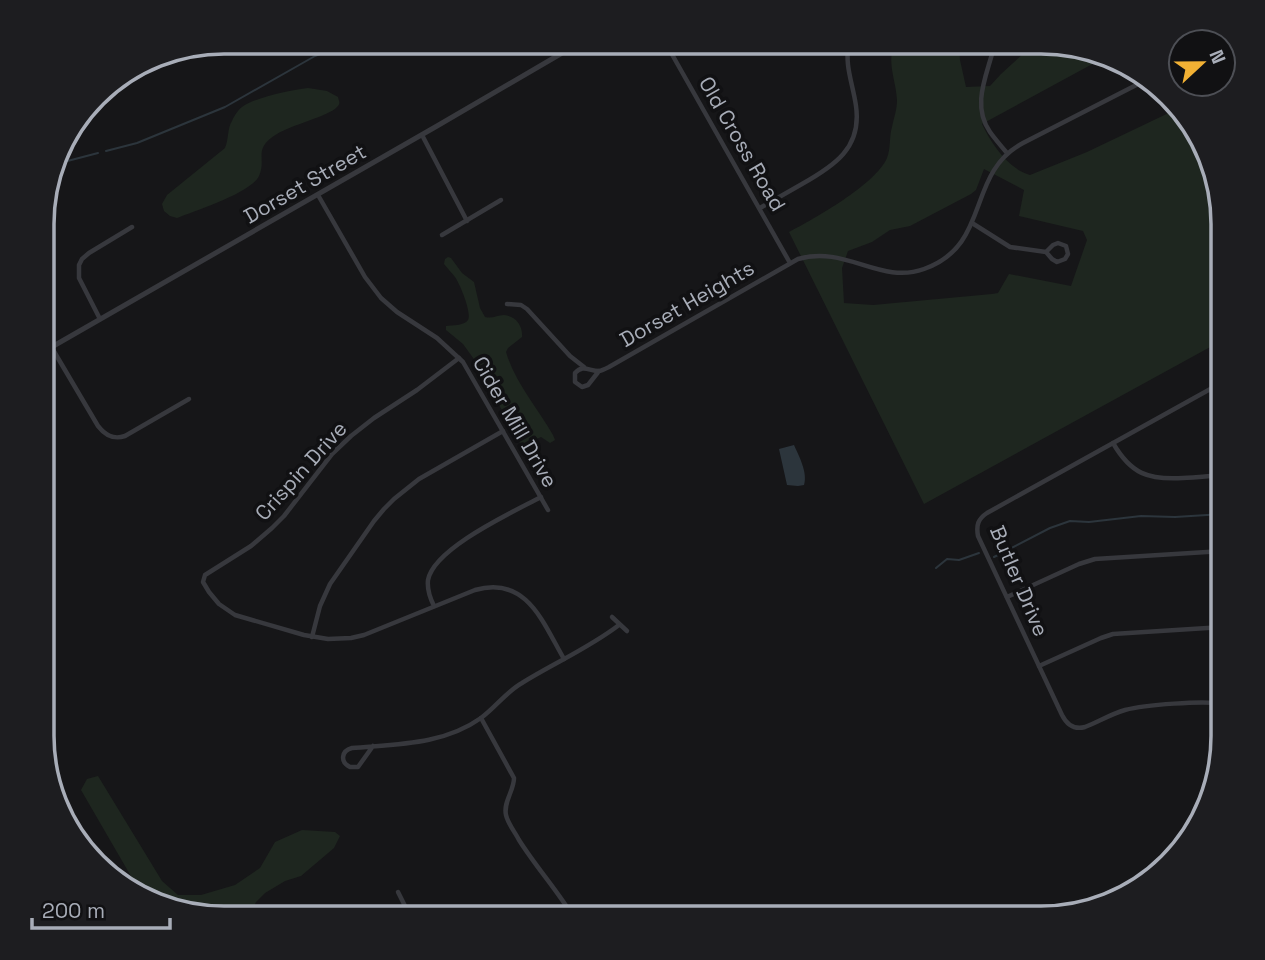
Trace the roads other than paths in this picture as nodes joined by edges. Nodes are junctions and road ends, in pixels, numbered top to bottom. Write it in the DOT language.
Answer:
graph roads {
  1 [pos="559,55"];
  2 [pos="673,55"];
  3 [pos="848,55"];
  4 [pos="991,55"];
  5 [pos="1137,85"];
  6 [pos="422,135"];
  7 [pos="1007,153"];
  8 [pos="318,195"];
  9 [pos="501,201"];
  10 [pos="760,208"];
  11 [pos="467,221"];
  12 [pos="972,223"];
  13 [pos="132,227"];
  14 [pos="442,235"];
  15 [pos="1046,252"];
  16 [pos="790,262"];
  17 [pos="507,304"];
  18 [pos="100,319"];
  19 [pos="54,347"];
  20 [pos="54,352"];
  21 [pos="459,358"];
  22 [pos="585,368"];
  23 [pos="599,371"];
  24 [pos="1211,389"];
  25 [pos="189,399"];
  26 [pos="503,431"];
  27 [pos="1113,443"];
  28 [pos="1211,475"];
  29 [pos="541,496"];
  30 [pos="548,510"];
  31 [pos="1210,552"];
  32 [pos="1007,597"];
  33 [pos="434,606"];
  34 [pos="612,617"];
  35 [pos="619,625"];
  36 [pos="1210,628"];
  37 [pos="627,631"];
  38 [pos="312,637"];
  39 [pos="564,659"];
  40 [pos="1039,666"];
  41 [pos="1210,702"];
  42 [pos="481,718"];
  43 [pos="373,746"];
  44 [pos="398,892"];
  45 [pos="405,905"];
  46 [pos="565,905"];
  1 -- 6 [label="street, Dorset Street"];
  2 -- 10 [label="street, Old Cross Road"];
  3 -- 10 [label="street"];
  4 -- 7 [label="street"];
  5 -- 7 [label="street"];
  6 -- 8 [label="street, Dorset Street"];
  6 -- 11 [label="street"];
  7 -- 12 [label="street, Dorset Heights"];
  8 -- 18 [label="street, Dorset Street"];
  8 -- 21 [label="street, Cider Mill Drive"];
  9 -- 11 [label="street"];
  10 -- 16 [label="street, Old Cross Road"];
  11 -- 14 [label="street"];
  12 -- 15 [label="street"];
  12 -- 16 [label="street, Dorset Heights"];
  13 -- 18 [label="street"];
  15 -- 15 [label="street"];
  16 -- 23 [label="street, Dorset Heights"];
  17 -- 22 [label="street"];
  18 -- 19 [label="street, Dorset Street"];
  20 -- 25 [label="street"];
  21 -- 26 [label="street, Cider Mill Drive"];
  21 -- 38 [label="street, Crispin Drive"];
  22 -- 23 [label="street"];
  22 -- 23 [label="street, Dorset Heights"];
  24 -- 27 [label="street, Butler Drive"];
  26 -- 29 [label="street, Cider Mill Drive"];
  26 -- 38 [label="street"];
  27 -- 28 [label="street"];
  27 -- 32 [label="street, Butler Drive"];
  29 -- 30 [label="street, Cider Mill Drive"];
  29 -- 33 [label="street"];
  31 -- 32 [label="street"];
  32 -- 40 [label="street, Butler Drive"];
  33 -- 38 [label="street"];
  33 -- 39 [label="street"];
  34 -- 35 [label="street"];
  35 -- 37 [label="street"];
  35 -- 39 [label="street"];
  36 -- 40 [label="street"];
  39 -- 42 [label="street"];
  40 -- 41 [label="street, Butler Drive"];
  42 -- 43 [label="street"];
  42 -- 46 [label="street"];
  43 -- 43 [label="street"];
  44 -- 45 [label="street"];
}
